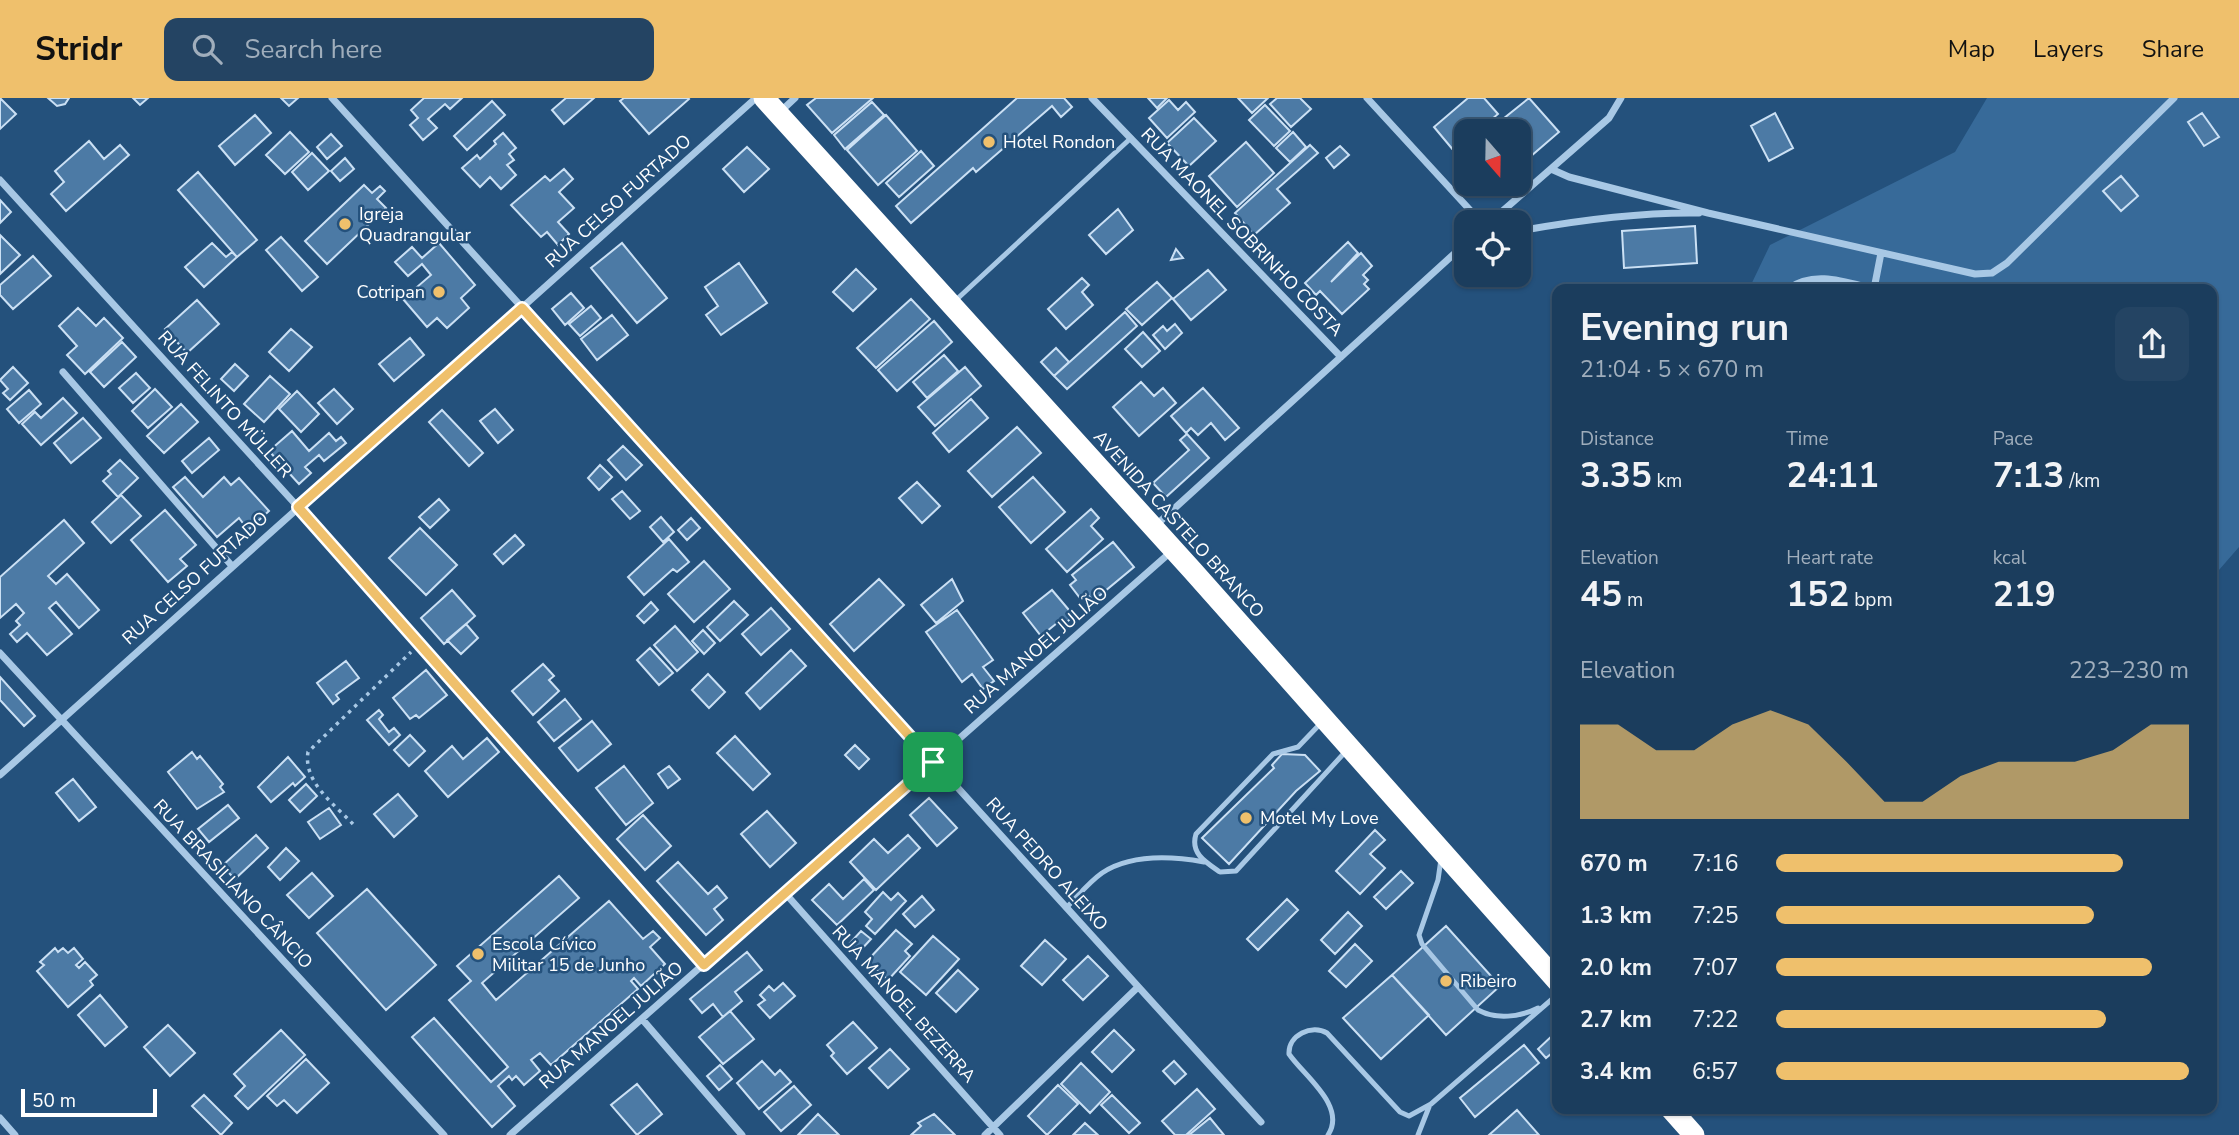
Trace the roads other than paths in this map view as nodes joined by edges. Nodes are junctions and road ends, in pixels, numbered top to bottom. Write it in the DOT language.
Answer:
graph roads {
  1 [pos="332,98"];
  2 [pos="756,98"];
  3 [pos="795,98"];
  4 [pos="1092,98"];
  5 [pos="1367,98"];
  6 [pos="1621,98"];
  7 [pos="2174,98"];
  8 [pos="771,106"];
  9 [pos="1131,138"];
  10 [pos="1551,169"];
  11 [pos="0,180"];
  12 [pos="1470,210"];
  13 [pos="1504,210"];
  14 [pos="1708,214"];
  15 [pos="1531,229"];
  16 [pos="1881,253"];
  17 [pos="1454,254"];
  18 [pos="1799,284"];
  19 [pos="1853,284"];
  20 [pos="1874,284"];
  21 [pos="951,304"];
  22 [pos="522,308"];
  23 [pos="1341,357"];
  24 [pos="63,372"];
  25 [pos="298,507"];
  26 [pos="1154,528"];
  27 [pos="1174,550"];
  28 [pos="232,566"];
  29 [pos="0,653"];
  30 [pos="60,719"];
  31 [pos="1324,721"];
  32 [pos="1348,748"];
  33 [pos="933,762"];
  34 [pos="0,775"];
  35 [pos="1442,853"];
  36 [pos="1206,863"];
  37 [pos="785,893"];
  38 [pos="1066,908"];
  39 [pos="704,965"];
  40 [pos="1552,975"];
  41 [pos="1138,988"];
  42 [pos="1552,999"];
  43 [pos="1545,1004"];
  44 [pos="642,1019"];
  45 [pos="1431,1104"];
  46 [pos="1675,1114"];
  47 [pos="0,1118"];
  48 [pos="1261,1122"];
  49 [pos="993,1128"];
  50 [pos="15,1135"];
  51 [pos="444,1135"];
  52 [pos="510,1135"];
  53 [pos="742,1135"];
  54 [pos="985,1135"];
  55 [pos="1000,1135"];
  56 [pos="1328,1135"];
  57 [pos="1418,1135"];
  58 [pos="1694,1135"];
  1 -- 22 [label="street, RUA PEDRO ALEIXO"];
  2 -- 22 [label="street, RUA CELSO FURTADO"];
  3 -- 8 [label="street"];
  4 -- 9 [label="street, RUA MAONEL SOBRINHO COSTA"];
  5 -- 12 [label="street"];
  6 -- 10 [label="street"];
  7 -- 16 [label="street"];
  8 -- 21 [label="highway, AVENIDA CASTELO BRANCO"];
  9 -- 21 [label="lane"];
  9 -- 23 [label="street, RUA MAONEL SOBRINHO COSTA"];
  10 -- 13 [label="street"];
  10 -- 14 [label="street"];
  11 -- 25 [label="street, RUA FELINTO MÜLLER"];
  14 -- 15 [label="street"];
  14 -- 16 [label="street"];
  16 -- 20 [label="street"];
  17 -- 23 [label="street"];
  18 -- 19 [label="street"];
  21 -- 26 [label="highway, AVENIDA CASTELO BRANCO"];
  22 -- 25 [label="street, RUA CELSO FURTADO"];
  22 -- 33 [label="street, RUA PEDRO ALEIXO"];
  23 -- 26 [label="street"];
  24 -- 28 [label="street"];
  25 -- 28 [label="street, RUA CELSO FURTADO"];
  25 -- 39 [label="street, RUA FELINTO MÜLLER"];
  26 -- 27 [label="highway, AVENIDA CASTELO BRANCO"];
  27 -- 31 [label="highway, AVENIDA CASTELO BRANCO"];
  27 -- 33 [label="street, RUA MANOEL JULIÃO"];
  28 -- 30 [label="street, RUA CELSO FURTADO"];
  29 -- 30 [label="street, RUA BRASILIANO CÂNCIO"];
  30 -- 34 [label="street, RUA CELSO FURTADO"];
  30 -- 51 [label="street, RUA BRASILIANO CÂNCIO"];
  31 -- 32 [label="highway, AVENIDA CASTELO BRANCO"];
  31 -- 36 [label="lane"];
  32 -- 35 [label="highway, AVENIDA CASTELO BRANCO"];
  32 -- 36 [label="lane"];
  33 -- 37 [label="street, RUA MANOEL JULIÃO"];
  33 -- 38 [label="street, RUA PEDRO ALEIXO"];
  35 -- 40 [label="highway, AVENIDA CASTELO BRANCO"];
  35 -- 43 [label="lane"];
  36 -- 38 [label="lane"];
  37 -- 39 [label="street, RUA MANOEL JULIÃO"];
  37 -- 49 [label="street, RUA MANOEL BEZERRA"];
  38 -- 41 [label="street, RUA PEDRO ALEIXO"];
  39 -- 44 [label="street, RUA MANOEL JULIÃO"];
  41 -- 48 [label="street, RUA PEDRO ALEIXO"];
  41 -- 49 [label="street"];
  42 -- 43 [label="lane"];
  43 -- 45 [label="lane"];
  44 -- 52 [label="street, RUA MANOEL JULIÃO"];
  44 -- 53 [label="street"];
  45 -- 56 [label="lane"];
  45 -- 57 [label="lane"];
  46 -- 58 [label="highway"];
  47 -- 50 [label="street"];
  49 -- 54 [label="street"];
  49 -- 55 [label="street, RUA MANOEL BEZERRA"];
}
